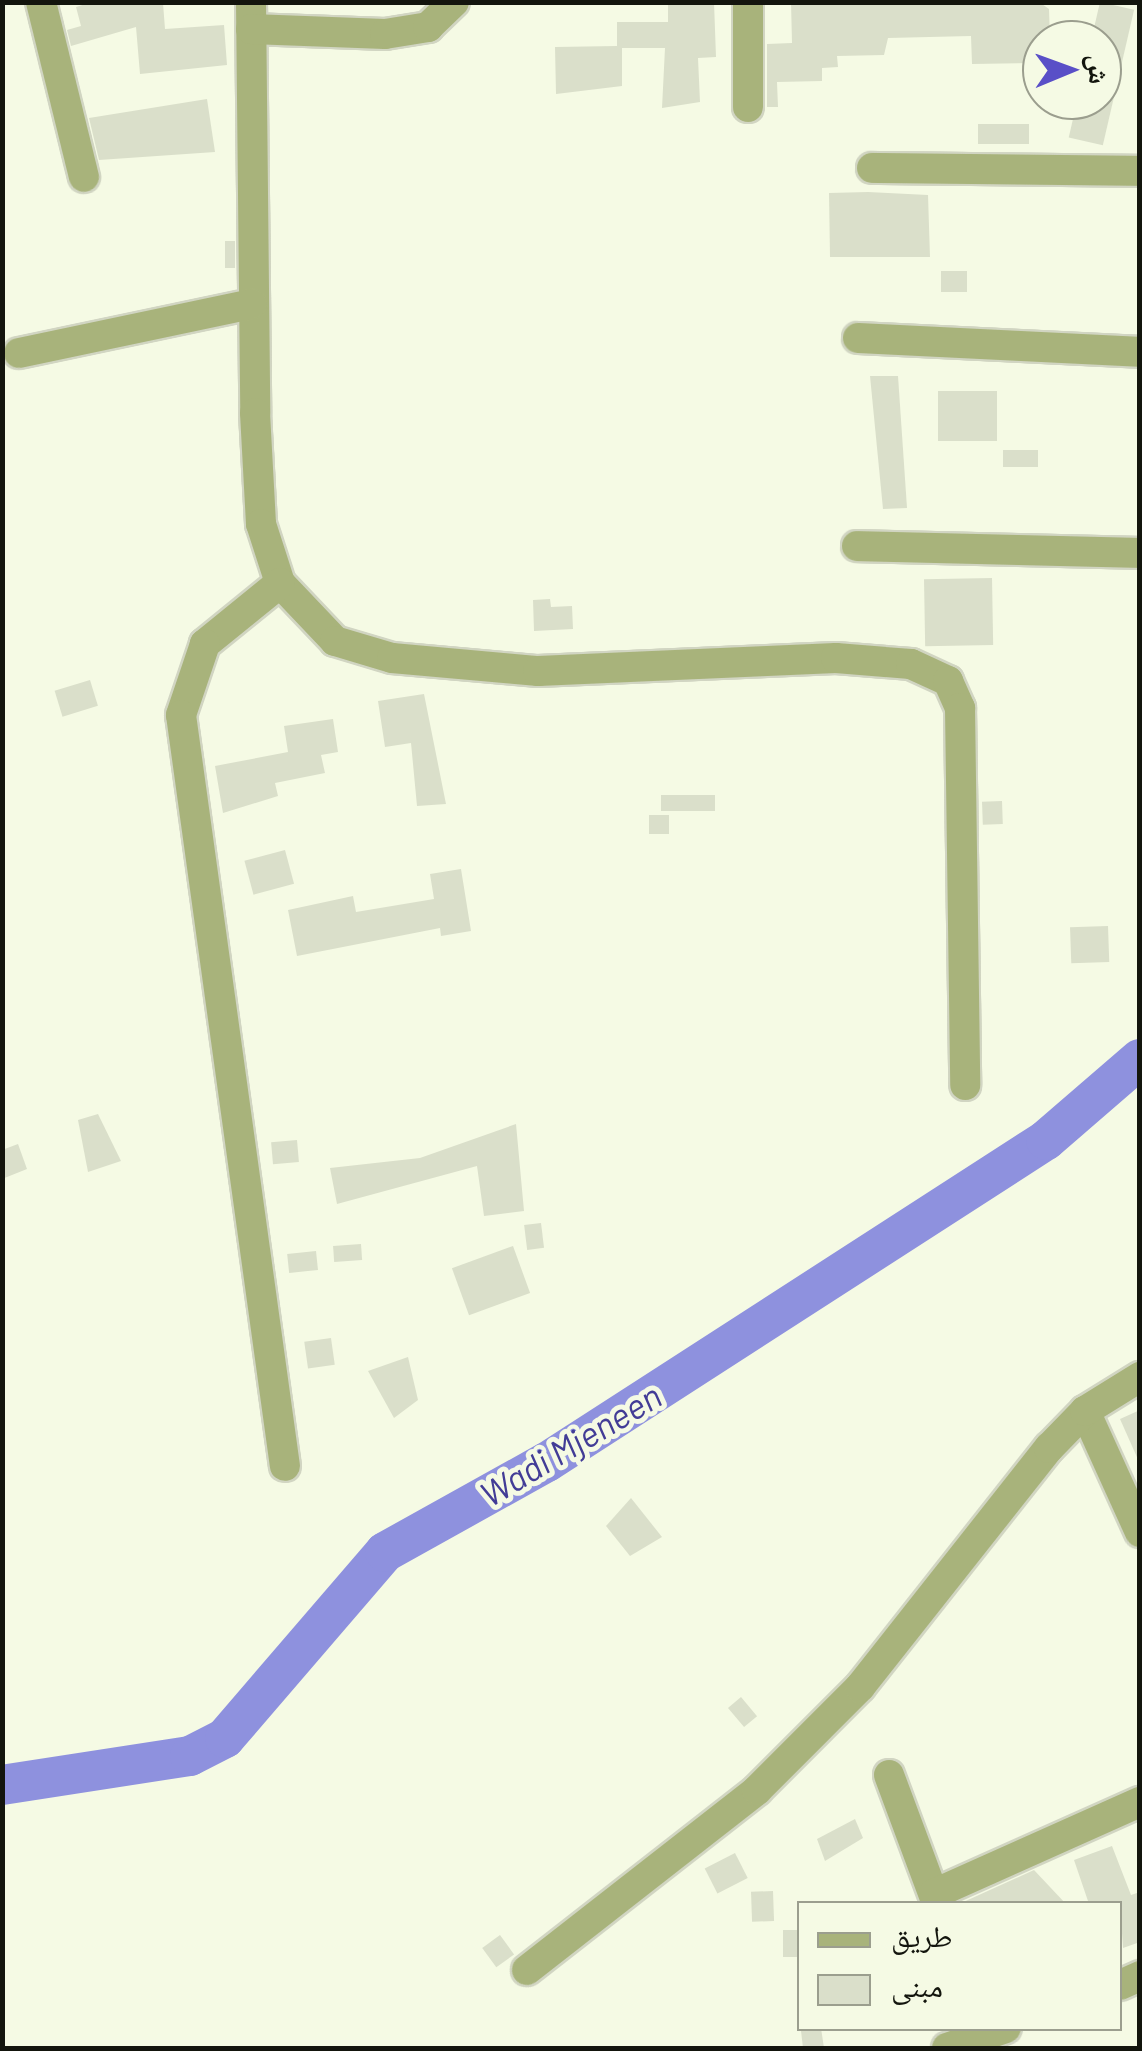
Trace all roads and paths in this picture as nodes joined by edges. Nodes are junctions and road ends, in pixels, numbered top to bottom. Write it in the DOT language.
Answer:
graph roads {
  1 [pos="41,2"];
  2 [pos="454,2"];
  3 [pos="748,2"];
  4 [pos="251,16"];
  5 [pos="748,107"];
  6 [pos="872,168"];
  7 [pos="1140,171"];
  8 [pos="84,177"];
  9 [pos="252,304"];
  10 [pos="858,338"];
  11 [pos="1140,352"];
  12 [pos="18,353"];
  13 [pos="857,546"];
  14 [pos="1140,553"];
  15 [pos="280,583"];
  16 [pos="965,1085"];
  17 [pos="1140,1378"];
  18 [pos="1085,1410"];
  19 [pos="284,1466"];
  20 [pos="1140,1532"];
  21 [pos="888,1775"];
  22 [pos="1140,1802"];
  23 [pos="936,1899"];
  24 [pos="526,1970"];
  25 [pos="990,2031"];
  26 [pos="946,2048"];
  1 -- 8 [label="street"];
  2 -- 4 [label="street"];
  3 -- 5 [label="street"];
  4 -- 9 [label="street"];
  6 -- 7 [label="street"];
  9 -- 12 [label="street"];
  9 -- 15 [label="street"];
  10 -- 11 [label="street"];
  13 -- 14 [label="street"];
  15 -- 16 [label="street"];
  15 -- 19 [label="street"];
  17 -- 18 [label="street"];
  18 -- 20 [label="street"];
  18 -- 24 [label="street"];
  21 -- 23 [label="street"];
  22 -- 23 [label="street"];
  25 -- 26 [label="street"];
}
